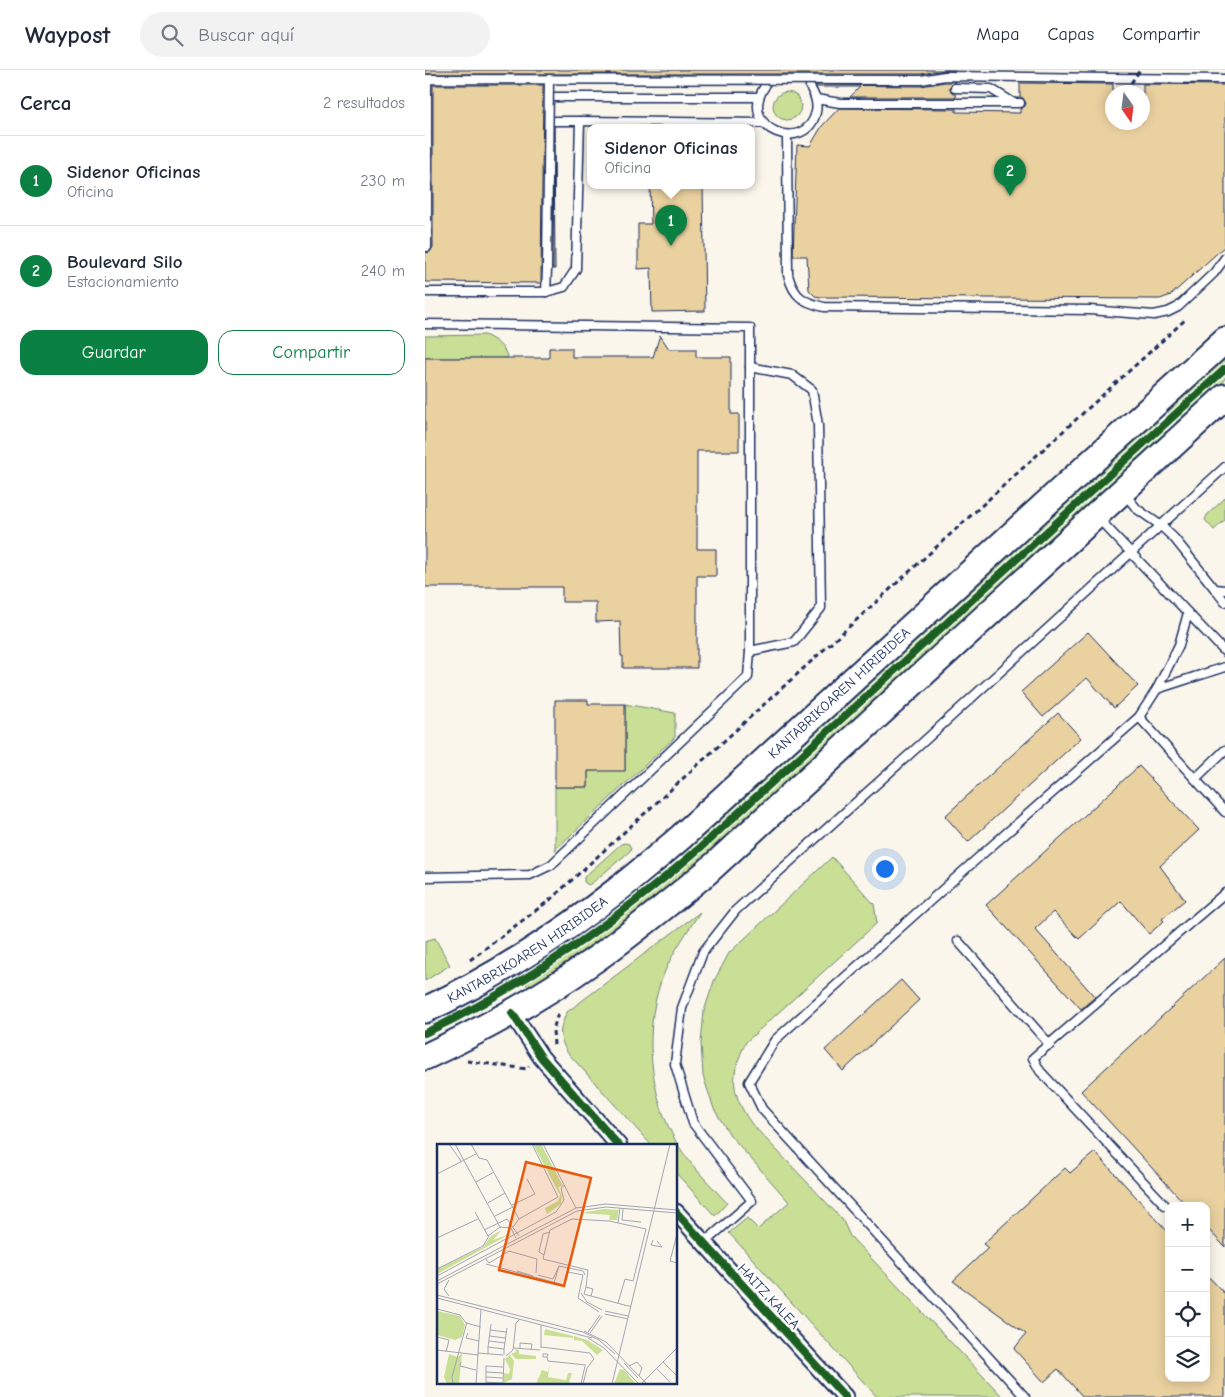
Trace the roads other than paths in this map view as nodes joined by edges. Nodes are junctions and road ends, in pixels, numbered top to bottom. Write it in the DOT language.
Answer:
graph roads {
  1 [pos="549,79"];
  2 [pos="1225,79"];
  3 [pos="765,86"];
  4 [pos="810,87"];
  5 [pos="955,88"];
  6 [pos="555,96"];
  7 [pos="759,97"];
  8 [pos="816,99"];
  9 [pos="1012,102"];
  10 [pos="1020,103"];
  11 [pos="555,121"];
  12 [pos="580,121"];
  13 [pos="764,123"];
  14 [pos="787,135"];
  15 [pos="425,247"];
  16 [pos="1225,258"];
  17 [pos="425,292"];
  18 [pos="546,292"];
  19 [pos="425,324"];
  20 [pos="1225,340"];
  21 [pos="749,366"];
  22 [pos="1225,397"];
  23 [pos="1225,467"];
  24 [pos="1122,491"];
  25 [pos="1096,516"];
  26 [pos="1161,525"];
  27 [pos="1130,554"];
  28 [pos="1215,589"];
  29 [pos="1225,590"];
  30 [pos="1225,602"];
  31 [pos="1188,613"];
  32 [pos="750,651"];
  33 [pos="1225,652"];
  34 [pos="1225,667"];
  35 [pos="1157,689"];
  36 [pos="1139,717"];
  37 [pos="1225,750"];
  38 [pos="1195,779"];
  39 [pos="1225,812"];
  40 [pos="425,878"];
  41 [pos="1225,893"];
  42 [pos="958,941"];
  43 [pos="425,1010"];
  44 [pos="512,1013"];
  45 [pos="1049,1044"];
  46 [pos="425,1057"];
  47 [pos="617,1144"];
  48 [pos="1165,1205"];
  49 [pos="677,1213"];
  50 [pos="704,1244"];
  51 [pos="845,1397"];
  52 [pos="1025,1397"];
  1 -- 2 [label="lane, bridge"];
  1 -- 15 [label="lane, bridge"];
  1 -- 18 [label="lane, bridge"];
  3 -- 7 [label="lane"];
  4 -- 8 [label="lane"];
  5 -- 9 [label="lane"];
  6 -- 7 [label="lane"];
  7 -- 13 [label="lane"];
  8 -- 9 [label="lane"];
  8 -- 14 [label="lane"];
  9 -- 10 [label="lane"];
  11 -- 12 [label="lane"];
  12 -- 13 [label="lane"];
  12 -- 18 [label="lane"];
  13 -- 14 [label="lane"];
  14 -- 16 [label="lane"];
  17 -- 18 [label="lane"];
  19 -- 21 [label="lane"];
  20 -- 43 [label="main road, KANTABRIKOAREN HIRIBIDEA"];
  21 -- 32 [label="lane"];
  21 -- 32 [label="lane"];
  22 -- 24 [label="main road"];
  23 -- 26 [label="lane"];
  24 -- 25 [label="main road"];
  24 -- 26 [label="lane"];
  25 -- 27 [label="lane"];
  25 -- 44 [label="main road"];
  26 -- 27 [label="lane"];
  26 -- 28 [label="lane"];
  27 -- 31 [label="lane"];
  27 -- 50 [label="lane"];
  28 -- 29 [label="lane"];
  28 -- 30 [label="lane"];
  31 -- 33 [label="lane"];
  31 -- 35 [label="lane"];
  32 -- 40 [label="lane"];
  34 -- 35 [label="lane"];
  35 -- 36 [label="lane"];
  36 -- 38 [label="lane"];
  36 -- 52 [label="lane"];
  37 -- 38 [label="lane"];
  38 -- 39 [label="lane"];
  41 -- 45 [label="lane"];
  42 -- 45 [label="lane"];
  44 -- 46 [label="main road"];
  44 -- 47 [label="street"];
  45 -- 48 [label="lane"];
  49 -- 50 [label="street, HAITZ KALEA"];
  50 -- 51 [label="street, HAITZ KALEA"];
}
